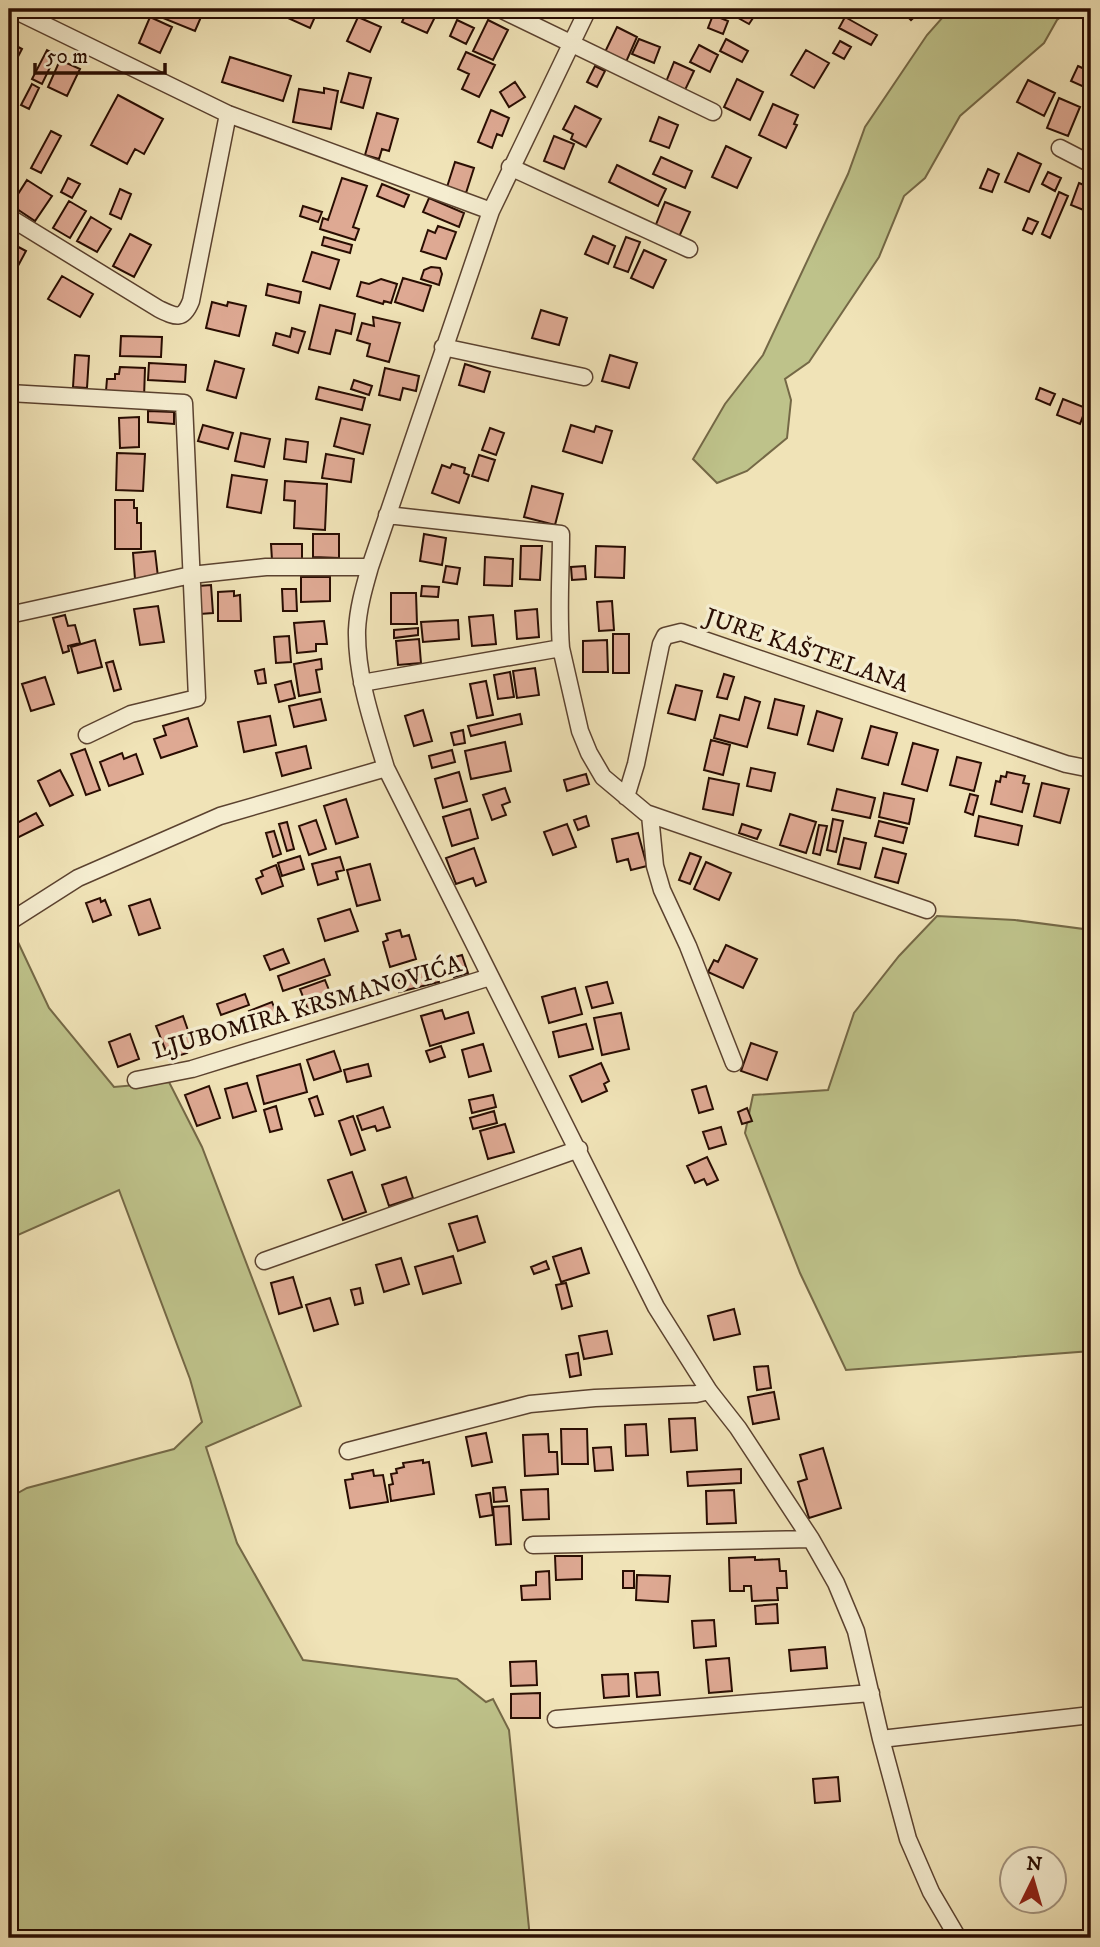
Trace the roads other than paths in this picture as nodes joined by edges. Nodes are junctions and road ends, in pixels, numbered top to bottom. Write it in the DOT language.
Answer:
graph roads {
  1 [pos="12,9"];
  2 [pos="500,9"];
  3 [pos="588,9"];
  4 [pos="573,43"];
  5 [pos="713,112"];
  6 [pos="228,114"];
  7 [pos="1060,148"];
  8 [pos="1091,164"];
  9 [pos="510,167"];
  10 [pos="491,211"];
  11 [pos="9,217"];
  12 [pos="689,249"];
  13 [pos="443,347"];
  14 [pos="584,377"];
  15 [pos="9,393"];
  16 [pos="387,515"];
  17 [pos="370,566"];
  18 [pos="191,575"];
  19 [pos="9,615"];
  20 [pos="561,648"];
  21 [pos="362,682"];
  22 [pos="87,735"];
  23 [pos="386,768"];
  24 [pos="1091,769"];
  25 [pos="626,797"];
  26 [pos="650,815"];
  27 [pos="927,909"];
  28 [pos="9,922"];
  29 [pos="490,977"];
  30 [pos="734,1063"];
  31 [pos="136,1080"];
  32 [pos="579,1149"];
  33 [pos="264,1261"];
  34 [pos="709,1391"];
  35 [pos="348,1451"];
  36 [pos="811,1539"];
  37 [pos="533,1545"];
  38 [pos="870,1692"];
  39 [pos="1091,1715"];
  40 [pos="556,1719"];
  41 [pos="881,1739"];
  42 [pos="958,1938"];
  1 -- 6 [label="street"];
  2 -- 4 [label="street"];
  3 -- 4 [label="street, LJUBOMIRA KRSMANOVIĆA"];
  4 -- 5 [label="street"];
  4 -- 9 [label="street, LJUBOMIRA KRSMANOVIĆA"];
  6 -- 10 [label="street"];
  6 -- 11 [label="street"];
  7 -- 8 [label="street"];
  9 -- 10 [label="street, LJUBOMIRA KRSMANOVIĆA"];
  9 -- 12 [label="street"];
  10 -- 13 [label="street, LJUBOMIRA KRSMANOVIĆA"];
  13 -- 14 [label="street"];
  13 -- 16 [label="street, LJUBOMIRA KRSMANOVIĆA"];
  15 -- 18 [label="street"];
  16 -- 17 [label="street, LJUBOMIRA KRSMANOVIĆA"];
  16 -- 20 [label="street"];
  17 -- 18 [label="street"];
  17 -- 21 [label="street, LJUBOMIRA KRSMANOVIĆA"];
  18 -- 19 [label="street"];
  18 -- 22 [label="street"];
  20 -- 21 [label="street"];
  20 -- 25 [label="street"];
  21 -- 23 [label="street, LJUBOMIRA KRSMANOVIĆA"];
  23 -- 28 [label="street"];
  23 -- 29 [label="street, LJUBOMIRA KRSMANOVIĆA"];
  24 -- 25 [label="street, JURE KAŠTELANA"];
  25 -- 26 [label="street"];
  26 -- 27 [label="street"];
  26 -- 30 [label="street"];
  29 -- 31 [label="street, LJUBOMIRA KRSMANOVIĆA"];
  29 -- 32 [label="street, LJUBOMIRA KRSMANOVIĆA"];
  32 -- 33 [label="street"];
  32 -- 34 [label="street, LJUBOMIRA KRSMANOVIĆA"];
  34 -- 35 [label="street"];
  34 -- 36 [label="street, LJUBOMIRA KRSMANOVIĆA"];
  36 -- 37 [label="street"];
  36 -- 38 [label="street, LJUBOMIRA KRSMANOVIĆA"];
  38 -- 40 [label="street"];
  38 -- 41 [label="street, LJUBOMIRA KRSMANOVIĆA"];
  39 -- 41 [label="street"];
  41 -- 42 [label="street, LJUBOMIRA KRSMANOVIĆA"];
}
